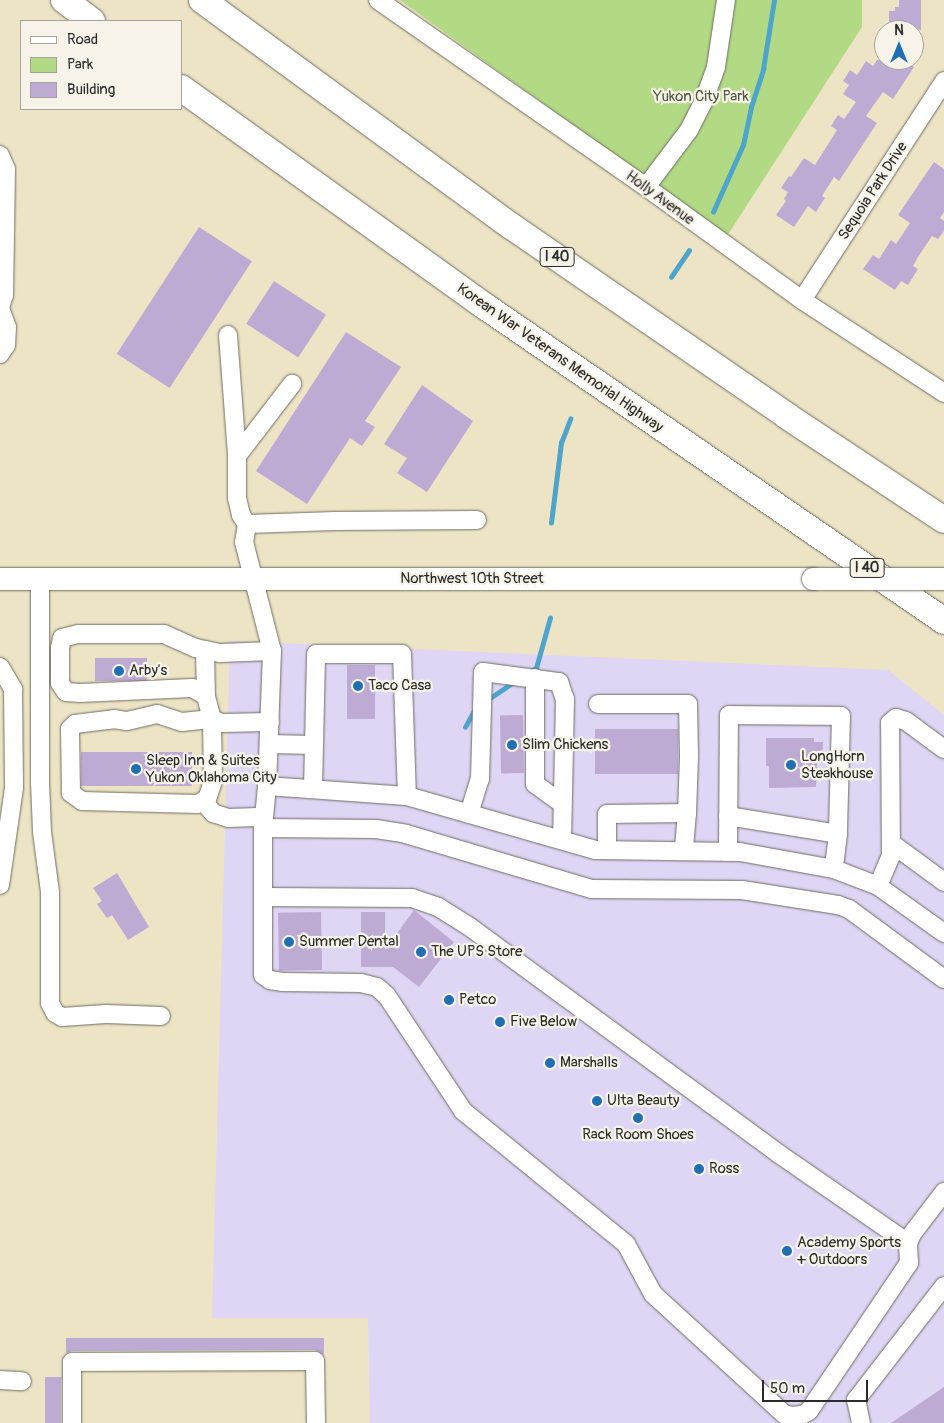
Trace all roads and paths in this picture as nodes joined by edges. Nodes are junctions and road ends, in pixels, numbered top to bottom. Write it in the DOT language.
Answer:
graph roads {
  1 [pos="64,0"];
  2 [pos="202,0"];
  3 [pos="378,0"];
  4 [pos="726,0"];
  5 [pos="397,6"];
  6 [pos="91,20"];
  7 [pos="944,81"];
  8 [pos="182,89"];
  9 [pos="0,155"];
  10 [pos="646,187"];
  11 [pos="3,192"];
  12 [pos="802,300"];
  13 [pos="0,308"];
  14 [pos="228,335"];
  15 [pos="0,354"];
  16 [pos="292,384"];
  17 [pos="944,393"];
  18 [pos="236,456"];
  19 [pos="477,520"];
  20 [pos="944,520"];
  21 [pos="247,524"];
  22 [pos="254,578"];
  23 [pos="0,579"];
  24 [pos="40,579"];
  25 [pos="944,579"];
  26 [pos="941,620"];
  27 [pos="205,650"];
  28 [pos="272,651"];
  29 [pos="0,667"];
  30 [pos="534,678"];
  31 [pos="206,696"];
  32 [pos="598,704"];
  33 [pos="212,719"];
  34 [pos="270,722"];
  35 [pos="269,744"];
  36 [pos="314,745"];
  37 [pos="944,749"];
  38 [pos="267,786"];
  39 [pos="313,789"];
  40 [pos="407,796"];
  41 [pos="203,801"];
  42 [pos="563,804"];
  43 [pos="687,813"];
  44 [pos="469,814"];
  45 [pos="728,816"];
  46 [pos="264,822"];
  47 [pos="838,834"];
  48 [pos="562,840"];
  49 [pos="892,843"];
  50 [pos="607,850"];
  51 [pos="684,850"];
  52 [pos="728,852"];
  53 [pos="834,869"];
  54 [pos="944,882"];
  55 [pos="0,886"];
  56 [pos="878,886"];
  57 [pos="263,897"];
  58 [pos="944,934"];
  59 [pos="944,979"];
  60 [pos="161,1016"];
  61 [pos="944,1192"];
  62 [pos="908,1243"];
  63 [pos="944,1286"];
  64 [pos="0,1380"];
  65 [pos="22,1381"];
  66 [pos="72,1423"];
  67 [pos="316,1423"];
  68 [pos="861,1423"];
  1 -- 6 [label="highway"];
  2 -- 20 [label="highway, I 40"];
  3 -- 5 [label="street, Holly Avenue"];
  4 -- 10 [label="street"];
  5 -- 10 [label="street, Holly Avenue"];
  7 -- 12 [label="street, Sequoia Park Drive"];
  8 -- 26 [label="highway, Korean War Veterans Memorial Highway / I 40"];
  9 -- 11 [label="street"];
  10 -- 12 [label="street, Holly Avenue"];
  11 -- 13 [label="street"];
  12 -- 17 [label="street, Holly Avenue"];
  13 -- 15 [label="street"];
  14 -- 18 [label="street"];
  16 -- 18 [label="street"];
  18 -- 21 [label="street"];
  19 -- 21 [label="street"];
  21 -- 22 [label="street"];
  22 -- 24 [label="main road, Northwest 10th Street"];
  22 -- 25 [label="main road, Northwest 10th Street, bridge"];
  22 -- 28 [label="street"];
  23 -- 24 [label="main road, Northwest 10th Street"];
  24 -- 60 [label="street"];
  27 -- 28 [label="street"];
  27 -- 31 [label="street"];
  27 -- 31 [label="street"];
  28 -- 34 [label="street"];
  29 -- 55 [label="street"];
  30 -- 42 [label="street"];
  30 -- 42 [label="street"];
  30 -- 44 [label="street"];
  31 -- 33 [label="street"];
  32 -- 43 [label="street"];
  33 -- 34 [label="street"];
  33 -- 41 [label="street"];
  33 -- 41 [label="street"];
  34 -- 35 [label="street"];
  35 -- 36 [label="street"];
  35 -- 38 [label="street"];
  36 -- 39 [label="street"];
  36 -- 40 [label="street"];
  37 -- 49 [label="street"];
  38 -- 39 [label="street"];
  38 -- 46 [label="street"];
  39 -- 40 [label="street"];
  40 -- 44 [label="street"];
  41 -- 46 [label="street"];
  42 -- 48 [label="street"];
  43 -- 50 [label="street"];
  43 -- 51 [label="street"];
  44 -- 48 [label="street"];
  45 -- 47 [label="street"];
  45 -- 47 [label="street"];
  45 -- 52 [label="street"];
  46 -- 57 [label="street"];
  46 -- 59 [label="street"];
  47 -- 53 [label="street"];
  48 -- 50 [label="street"];
  49 -- 54 [label="street"];
  49 -- 56 [label="street"];
  50 -- 51 [label="street"];
  51 -- 52 [label="street"];
  52 -- 53 [label="street"];
  53 -- 56 [label="street"];
  56 -- 58 [label="street"];
  57 -- 62 [label="street"];
  57 -- 62 [label="street"];
  61 -- 62 [label="street"];
  63 -- 68 [label="street"];
  64 -- 65 [label="street"];
  66 -- 67 [label="street"];
}
